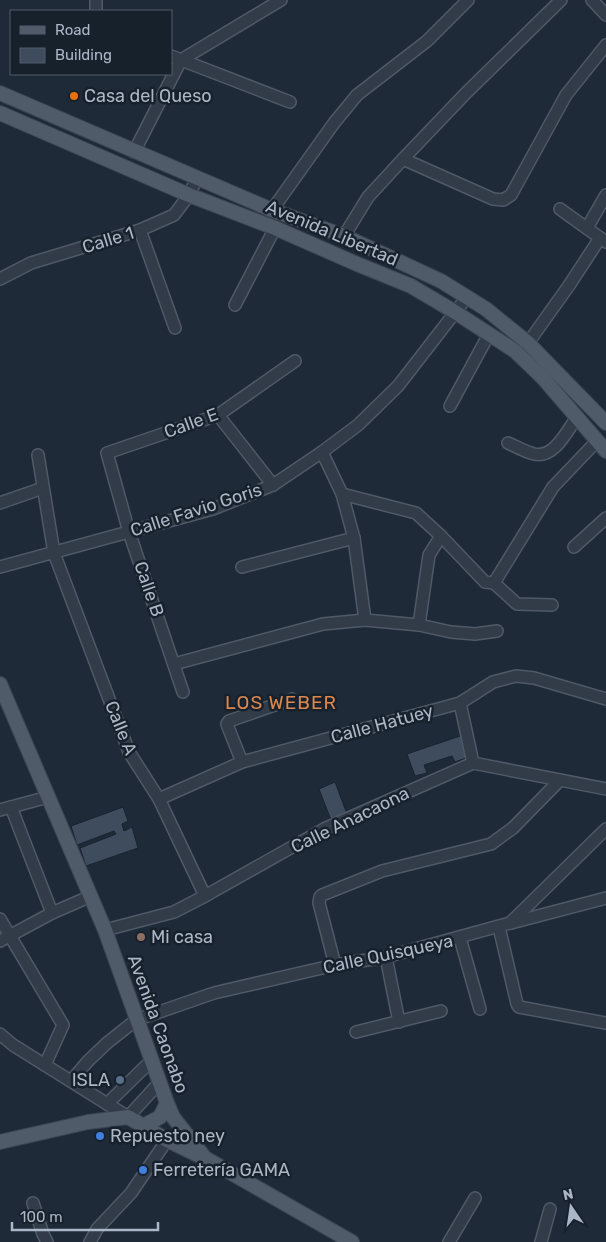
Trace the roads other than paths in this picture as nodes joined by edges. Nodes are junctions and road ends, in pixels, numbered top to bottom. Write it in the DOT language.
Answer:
graph roads {
  1 [pos="281,0"];
  2 [pos="468,0"];
  3 [pos="561,0"];
  4 [pos="592,0"];
  5 [pos="606,15"];
  6 [pos="606,45"];
  7 [pos="176,58"];
  8 [pos="168,75"];
  9 [pos="0,93"];
  10 [pos="290,102"];
  11 [pos="0,113"];
  12 [pos="134,152"];
  13 [pos="403,159"];
  14 [pos="197,178"];
  15 [pos="189,195"];
  16 [pos="606,195"];
  17 [pos="560,209"];
  18 [pos="272,210"];
  19 [pos="275,228"];
  20 [pos="587,228"];
  21 [pos="140,230"];
  22 [pos="344,236"];
  23 [pos="603,240"];
  24 [pos="0,279"];
  25 [pos="467,297"];
  26 [pos="235,305"];
  27 [pos="455,312"];
  28 [pos="175,328"];
  29 [pos="489,334"];
  30 [pos="528,343"];
  31 [pos="295,361"];
  32 [pos="450,406"];
  33 [pos="218,415"];
  34 [pos="577,417"];
  35 [pos="606,423"];
  36 [pos="508,443"];
  37 [pos="603,447"];
  38 [pos="322,452"];
  39 [pos="38,455"];
  40 [pos="107,456"];
  41 [pos="274,485"];
  42 [pos="43,488"];
  43 [pos="342,494"];
  44 [pos="0,503"];
  45 [pos="606,518"];
  46 [pos="129,532"];
  47 [pos="441,536"];
  48 [pos="354,538"];
  49 [pos="574,547"];
  50 [pos="54,553"];
  51 [pos="0,567"];
  52 [pos="242,567"];
  53 [pos="492,583"];
  54 [pos="552,605"];
  55 [pos="365,620"];
  56 [pos="419,625"];
  57 [pos="497,631"];
  58 [pos="174,664"];
  59 [pos="0,684"];
  60 [pos="183,692"];
  61 [pos="292,699"];
  62 [pos="606,700"];
  63 [pos="460,703"];
  64 [pos="242,762"];
  65 [pos="473,763"];
  66 [pos="560,780"];
  67 [pos="606,789"];
  68 [pos="48,797"];
  69 [pos="159,799"];
  70 [pos="5,809"];
  71 [pos="606,829"];
  72 [pos="91,896"];
  73 [pos="205,896"];
  74 [pos="606,898"];
  75 [pos="52,912"];
  76 [pos="0,919"];
  77 [pos="510,923"];
  78 [pos="499,927"];
  79 [pos="105,930"];
  80 [pos="4,938"];
  81 [pos="460,938"];
  82 [pos="386,957"];
  83 [pos="334,965"];
  84 [pos="480,1009"];
  85 [pos="441,1011"];
  86 [pos="136,1020"];
  87 [pos="399,1022"];
  88 [pos="606,1023"];
  89 [pos="356,1032"];
  90 [pos="0,1034"];
  91 [pos="151,1061"];
  92 [pos="45,1065"];
  93 [pos="71,1081"];
  94 [pos="159,1082"];
  95 [pos="166,1103"];
  96 [pos="106,1104"];
  97 [pos="128,1117"];
  98 [pos="143,1126"];
  99 [pos="167,1140"];
  100 [pos="0,1142"];
  101 [pos="205,1158"];
  102 [pos="475,1198"];
  103 [pos="33,1202"];
  104 [pos="550,1209"];
  105 [pos="336,1238"];
  106 [pos="47,1242"];
  107 [pos="90,1242"];
  108 [pos="352,1242"];
  109 [pos="449,1242"];
  110 [pos="541,1242"];
  1 -- 7 [label="street"];
  2 -- 18 [label="street"];
  3 -- 13 [label="street"];
  4 -- 5 [label="street"];
  6 -- 13 [label="street"];
  7 -- 10 [label="street"];
  8 -- 12 [label="street"];
  9 -- 12 [label="main road, Avenida Libertad"];
  11 -- 15 [label="main road, Avenida Libertad"];
  12 -- 14 [label="main road, Avenida Libertad"];
  13 -- 22 [label="street"];
  14 -- 15 [label="street, Calle 1"];
  14 -- 18 [label="main road, Avenida Libertad"];
  15 -- 19 [label="main road, Avenida Libertad"];
  15 -- 21 [label="street, Calle 1"];
  16 -- 20 [label="street"];
  17 -- 20 [label="street"];
  18 -- 22 [label="main road, Avenida Libertad"];
  19 -- 26 [label="street"];
  19 -- 27 [label="main road, Avenida Libertad"];
  20 -- 23 [label="street"];
  21 -- 24 [label="street, Calle 1"];
  21 -- 28 [label="street"];
  22 -- 25 [label="main road, Avenida Libertad"];
  23 -- 30 [label="street"];
  25 -- 27 [label="street, Calle Favio Goris"];
  25 -- 30 [label="main road, Avenida Libertad"];
  27 -- 29 [label="main road, Avenida Libertad"];
  27 -- 38 [label="street, Calle Favio Goris"];
  29 -- 32 [label="street"];
  29 -- 34 [label="main road, Avenida Libertad"];
  30 -- 35 [label="main road, Avenida Libertad"];
  31 -- 33 [label="street, Calle E"];
  33 -- 40 [label="street, Calle E"];
  33 -- 41 [label="street"];
  34 -- 36 [label="street"];
  34 -- 37 [label="main road, Avenida Libertad"];
  37 -- 53 [label="street"];
  38 -- 41 [label="street, Calle Favio Goris"];
  38 -- 43 [label="street"];
  39 -- 42 [label="street, Calle A"];
  40 -- 46 [label="street, Calle B"];
  41 -- 46 [label="street, Calle Favio Goris"];
  42 -- 44 [label="street"];
  42 -- 50 [label="street, Calle A"];
  43 -- 47 [label="street"];
  43 -- 48 [label="street"];
  45 -- 49 [label="street"];
  46 -- 50 [label="street, Calle Favio Goris"];
  46 -- 58 [label="street, Calle B"];
  47 -- 53 [label="street"];
  47 -- 56 [label="street"];
  48 -- 52 [label="street"];
  48 -- 55 [label="street"];
  50 -- 51 [label="street, Calle Favio Goris"];
  50 -- 69 [label="street, Calle A"];
  53 -- 54 [label="street"];
  55 -- 56 [label="street"];
  55 -- 58 [label="street"];
  56 -- 57 [label="street"];
  58 -- 60 [label="street, Calle B"];
  59 -- 68 [label="main road, Avenida Caonabo"];
  61 -- 64 [label="street"];
  62 -- 63 [label="street, Calle Hatuey"];
  63 -- 64 [label="street, Calle Hatuey"];
  63 -- 65 [label="street"];
  64 -- 69 [label="street, Calle Hatuey"];
  65 -- 66 [label="street"];
  65 -- 73 [label="street, Calle Anacaona"];
  66 -- 67 [label="street"];
  66 -- 83 [label="street"];
  68 -- 70 [label="street"];
  68 -- 72 [label="main road, Avenida Caonabo"];
  69 -- 73 [label="street, Calle A"];
  70 -- 75 [label="street"];
  71 -- 77 [label="street, Calle Quisqueya"];
  72 -- 75 [label="street"];
  72 -- 79 [label="main road, Avenida Caonabo"];
  73 -- 79 [label="street, Calle Anacaona"];
  74 -- 77 [label="street"];
  75 -- 80 [label="street"];
  76 -- 80 [label="street"];
  77 -- 78 [label="street, Calle Quisqueya"];
  78 -- 81 [label="street, Calle Quisqueya"];
  78 -- 88 [label="street"];
  79 -- 86 [label="main road, Avenida Caonabo"];
  80 -- 92 [label="street"];
  81 -- 82 [label="street, Calle Quisqueya"];
  81 -- 84 [label="street"];
  82 -- 83 [label="street, Calle Quisqueya"];
  82 -- 87 [label="street"];
  83 -- 86 [label="street, Calle Quisqueya"];
  85 -- 87 [label="street"];
  86 -- 91 [label="main road, Avenida Caonabo"];
  86 -- 93 [label="street"];
  87 -- 89 [label="street"];
  90 -- 92 [label="street"];
  91 -- 94 [label="main road, Avenida Caonabo"];
  91 -- 96 [label="street"];
  92 -- 93 [label="street"];
  93 -- 96 [label="street"];
  94 -- 95 [label="main road, Avenida Caonabo"];
  94 -- 97 [label="street"];
  95 -- 98 [label="main road"];
  95 -- 101 [label="main road, Avenida Caonabo"];
  96 -- 97 [label="street"];
  97 -- 98 [label="main road"];
  97 -- 100 [label="main road"];
  98 -- 99 [label="main road"];
  99 -- 101 [label="main road"];
  99 -- 107 [label="street"];
  101 -- 105 [label="main road, Avenida Caonabo"];
  102 -- 109 [label="street"];
  103 -- 106 [label="street"];
  104 -- 110 [label="street"];
  105 -- 108 [label="main road, Avenida Caonabo"];
}
